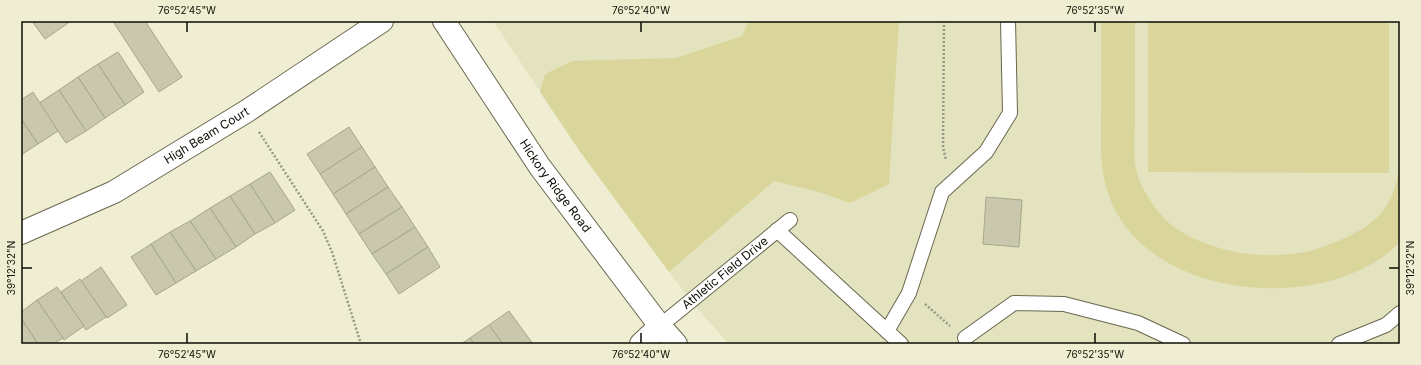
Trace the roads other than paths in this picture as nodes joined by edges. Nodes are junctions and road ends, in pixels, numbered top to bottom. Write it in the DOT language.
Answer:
graph roads {
  1 [pos="382,21"];
  2 [pos="444,21"];
  3 [pos="1008,21"];
  4 [pos="790,220"];
  5 [pos="777,230"];
  6 [pos="21,233"];
  7 [pos="1400,313"];
  8 [pos="660,326"];
  9 [pos="887,331"];
  10 [pos="965,338"];
  11 [pos="640,344"];
  12 [pos="676,344"];
  13 [pos="901,344"];
  14 [pos="1184,344"];
  15 [pos="1339,344"];
  1 -- 6 [label="street, High Beam Court"];
  2 -- 8 [label="street, Hickory Ridge Road"];
  3 -- 9 [label="lane"];
  4 -- 5 [label="lane, Athletic Field Drive"];
  5 -- 8 [label="lane, Athletic Field Drive"];
  5 -- 9 [label="lane"];
  7 -- 15 [label="lane"];
  8 -- 11 [label="street"];
  8 -- 12 [label="street, Hickory Ridge Road"];
  9 -- 13 [label="lane"];
  10 -- 14 [label="lane"];
}
